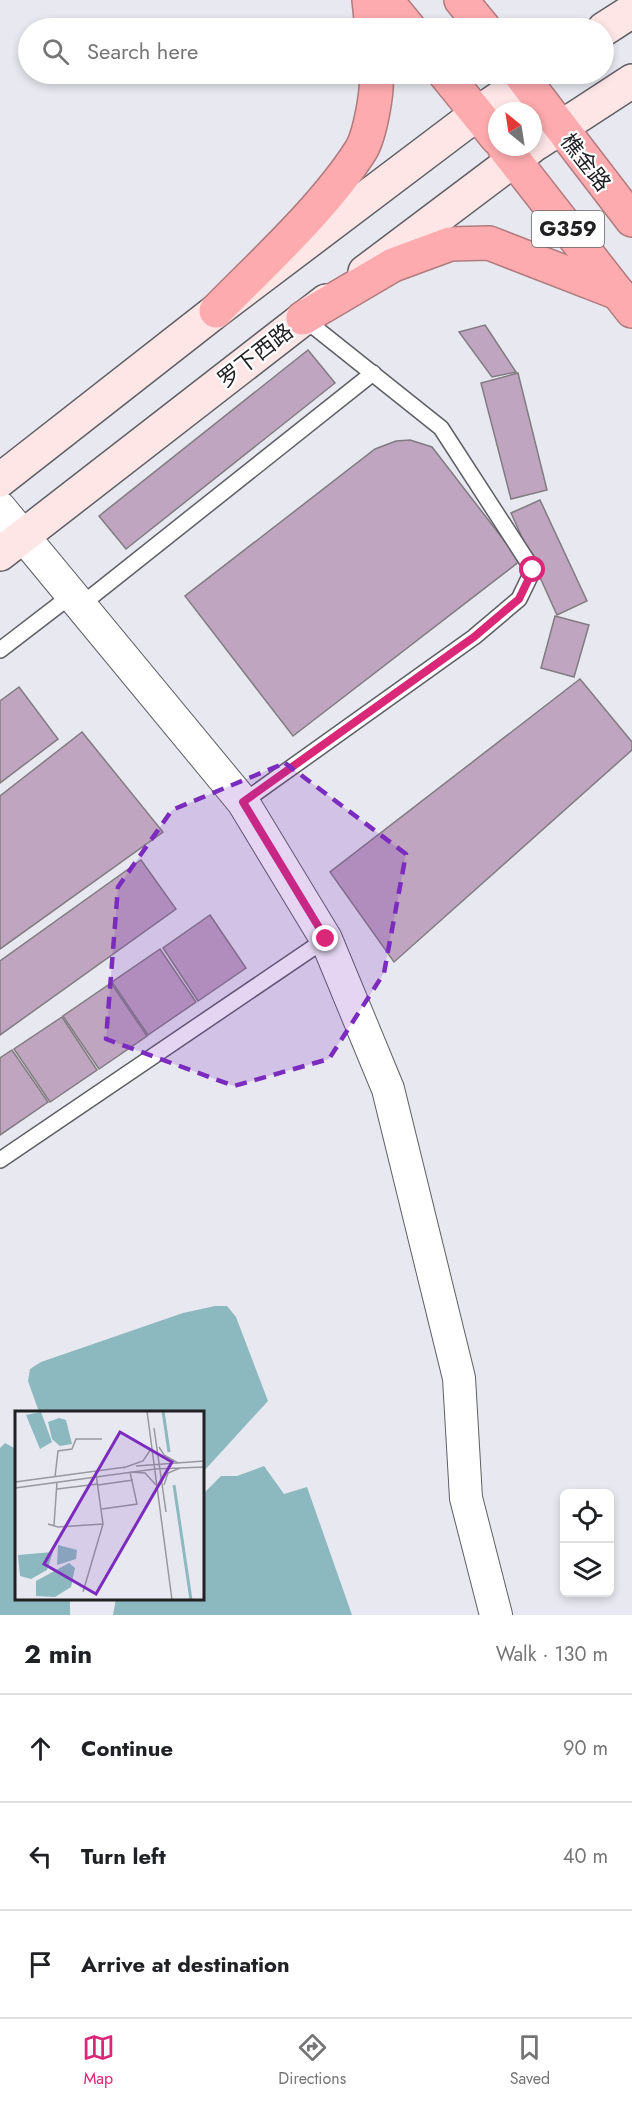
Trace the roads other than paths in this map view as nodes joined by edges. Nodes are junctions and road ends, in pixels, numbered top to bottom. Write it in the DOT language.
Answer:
graph roads {
  1 [pos="369,0"];
  2 [pos="386,0"];
  3 [pos="462,0"];
  4 [pos="632,11"];
  5 [pos="371,18"];
  6 [pos="401,18"];
  7 [pos="476,18"];
  8 [pos="614,22"];
  9 [pos="632,81"];
  10 [pos="377,84"];
  11 [pos="455,84"];
  12 [pos="525,84"];
  13 [pos="532,84"];
  14 [pos="520,102"];
  15 [pos="488,119"];
  16 [pos="559,127"];
  17 [pos="542,132"];
  18 [pos="488,155"];
  19 [pos="494,156"];
  20 [pos="520,156"];
  21 [pos="632,220"];
  22 [pos="625,302"];
  23 [pos="216,311"];
  24 [pos="303,318"];
  25 [pos="373,373"];
  26 [pos="0,480"];
  27 [pos="0,508"];
  28 [pos="12,545"];
  29 [pos="77,600"];
  30 [pos="0,650"];
  31 [pos="243,802"];
  32 [pos="326,939"];
  33 [pos="0,1160"];
  34 [pos="496,1615"];
  1 -- 5 [label="highway"];
  2 -- 6 [label="highway"];
  3 -- 7 [label="highway"];
  4 -- 8 [label="main road"];
  9 -- 16 [label="main road"];
  10 -- 23 [label="highway"];
  11 -- 15 [label="highway, G359"];
  12 -- 14 [label="main road"];
  13 -- 16 [label="highway, 樵金路 / G359"];
  16 -- 17 [label="main road"];
  16 -- 21 [label="highway, 樵金路 / G359"];
  18 -- 23 [label="main road"];
  19 -- 24 [label="main road, 罗下西路"];
  20 -- 22 [label="highway, G359"];
  22 -- 24 [label="highway"];
  23 -- 26 [label="main road"];
  24 -- 25 [label="lane"];
  24 -- 28 [label="main road, 罗下西路"];
  25 -- 29 [label="lane"];
  25 -- 31 [label="lane"];
  27 -- 28 [label="street"];
  28 -- 29 [label="street"];
  29 -- 30 [label="lane"];
  29 -- 31 [label="street"];
  31 -- 32 [label="street"];
  32 -- 33 [label="lane"];
  32 -- 34 [label="street"];
}
